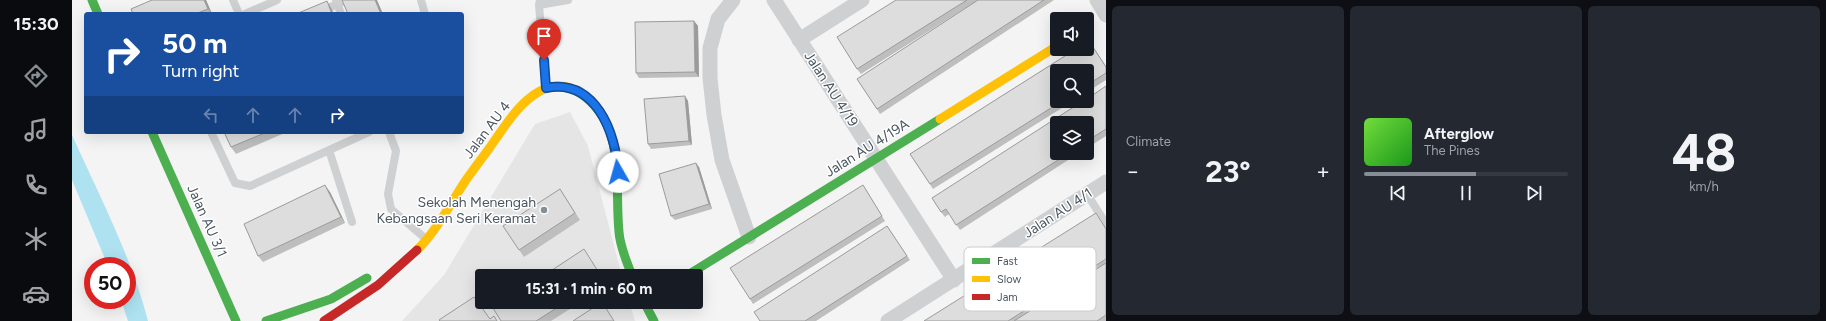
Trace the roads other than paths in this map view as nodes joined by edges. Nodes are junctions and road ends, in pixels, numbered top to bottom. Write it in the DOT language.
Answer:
graph roads {
  1 [pos="92,0"];
  2 [pos="233,0"];
  3 [pos="277,0"];
  4 [pos="347,0"];
  5 [pos="421,0"];
  6 [pos="568,0"];
  7 [pos="733,0"];
  8 [pos="774,0"];
  9 [pos="862,0"];
  10 [pos="1097,0"];
  11 [pos="336,2"];
  12 [pos="540,3"];
  13 [pos="97,12"];
  14 [pos="238,12"];
  15 [pos="250,12"];
  16 [pos="318,12"];
  17 [pos="340,12"];
  18 [pos="424,12"];
  19 [pos="1106,15"];
  20 [pos="799,40"];
  21 [pos="1050,50"];
  22 [pos="546,88"];
  23 [pos="153,134"];
  24 [pos="212,134"];
  25 [pos="365,134"];
  26 [pos="390,134"];
  27 [pos="330,150"];
  28 [pos="877,159"];
  29 [pos="1106,182"];
  30 [pos="1087,194"];
  31 [pos="448,210"];
  32 [pos="352,222"];
  33 [pos="1106,224"];
  34 [pos="417,235"];
  35 [pos="749,237"];
  36 [pos="427,240"];
  37 [pos="1005,247"];
  38 [pos="629,269"];
  39 [pos="697,269"];
  40 [pos="374,273"];
  41 [pos="964,274"];
  42 [pos="954,280"];
  43 [pos="648,309"];
  44 [pos="236,321"];
  45 [pos="266,321"];
  46 [pos="324,321"];
  47 [pos="654,321"];
  48 [pos="888,321"];
  1 -- 13 [label="main road"];
  2 -- 14 [label="lane"];
  3 -- 15 [label="lane"];
  4 -- 11 [label="lane"];
  5 -- 18 [label="lane"];
  6 -- 12 [label="lane"];
  7 -- 35 [label="street"];
  8 -- 20 [label="street, Jalan AU 4/19"];
  9 -- 20 [label="street"];
  10 -- 19 [label="street"];
  11 -- 16 [label="lane"];
  11 -- 17 [label="lane"];
  12 -- 22 [label="lane"];
  20 -- 28 [label="street, Jalan AU 4/19"];
  21 -- 28 [label="main road, Jalan AU 4/19A"];
  22 -- 31 [label="main road, Jalan AU 4"];
  22 -- 38 [label="main road"];
  23 -- 44 [label="main road, Jalan AU 3/1"];
  24 -- 27 [label="lane"];
  25 -- 27 [label="lane"];
  26 -- 34 [label="lane"];
  27 -- 32 [label="lane"];
  28 -- 35 [label="main road, Jalan AU 4/19A"];
  28 -- 42 [label="street, Jalan AU 4/19"];
  29 -- 30 [label="street, Jalan AU 4/1"];
  30 -- 33 [label="lane"];
  30 -- 37 [label="street, Jalan AU 4/1"];
  31 -- 34 [label="main road, Jalan AU 4"];
  31 -- 36 [label="main road, Jalan AU 4"];
  34 -- 36 [label="lane"];
  35 -- 39 [label="main road, Jalan AU 4/19A"];
  36 -- 46 [label="main road, Jalan AU 4"];
  40 -- 45 [label="main road"];
  41 -- 42 [label="street, Jalan AU 4/1"];
  42 -- 48 [label="street, Jalan AU 4/1"];
  43 -- 47 [label="main road"];
}
